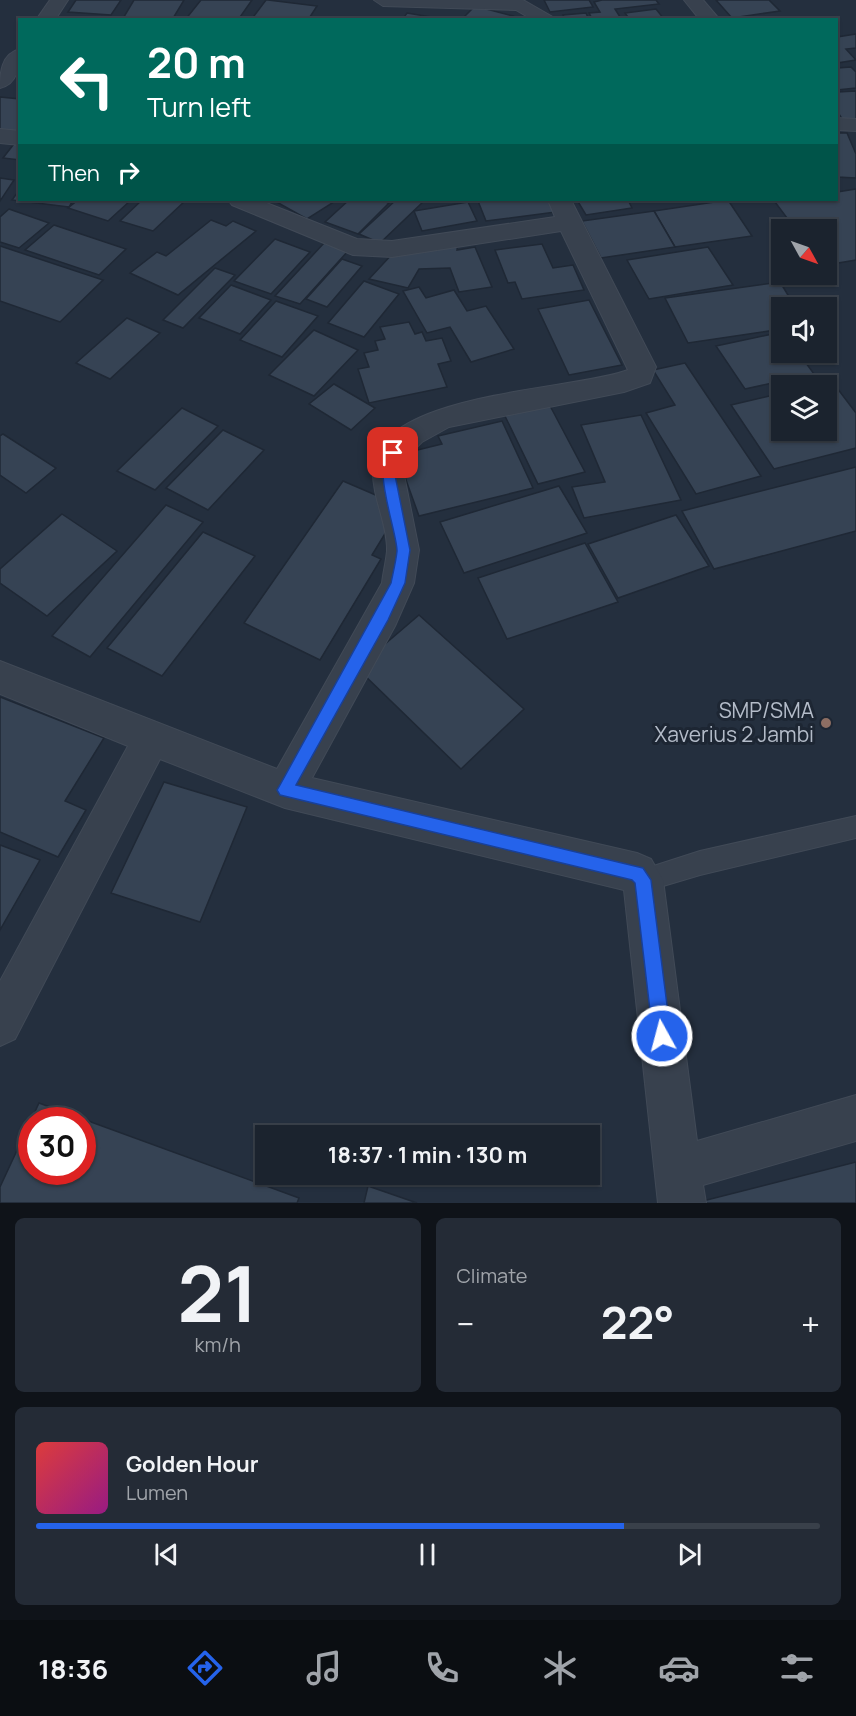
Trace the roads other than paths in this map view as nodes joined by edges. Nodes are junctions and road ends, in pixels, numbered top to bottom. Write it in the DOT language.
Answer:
graph roads {
  1 [pos="59,0"];
  2 [pos="383,0"];
  3 [pos="693,0"];
  4 [pos="46,18"];
  5 [pos="545,18"];
  6 [pos="709,18"];
  7 [pos="18,58"];
  8 [pos="0,82"];
  9 [pos="838,124"];
  10 [pos="856,125"];
  11 [pos="0,136"];
  12 [pos="18,138"];
  13 [pos="242,201"];
  14 [pos="564,211"];
  15 [pos="0,677"];
  16 [pos="152,738"];
  17 [pos="285,790"];
  18 [pos="856,827"];
  19 [pos="643,880"];
  20 [pos="0,1024"];
  21 [pos="856,1118"];
  22 [pos="680,1186"];
  1 -- 4 [label="street"];
  2 -- 5 [label="street"];
  3 -- 6 [label="street"];
  7 -- 8 [label="street"];
  9 -- 10 [label="street"];
  11 -- 12 [label="street"];
  13 -- 14 [label="street"];
  14 -- 17 [label="street"];
  15 -- 16 [label="street"];
  16 -- 17 [label="street"];
  16 -- 20 [label="street"];
  17 -- 19 [label="street"];
  18 -- 19 [label="lane"];
  19 -- 22 [label="street"];
  21 -- 22 [label="street"];
}
